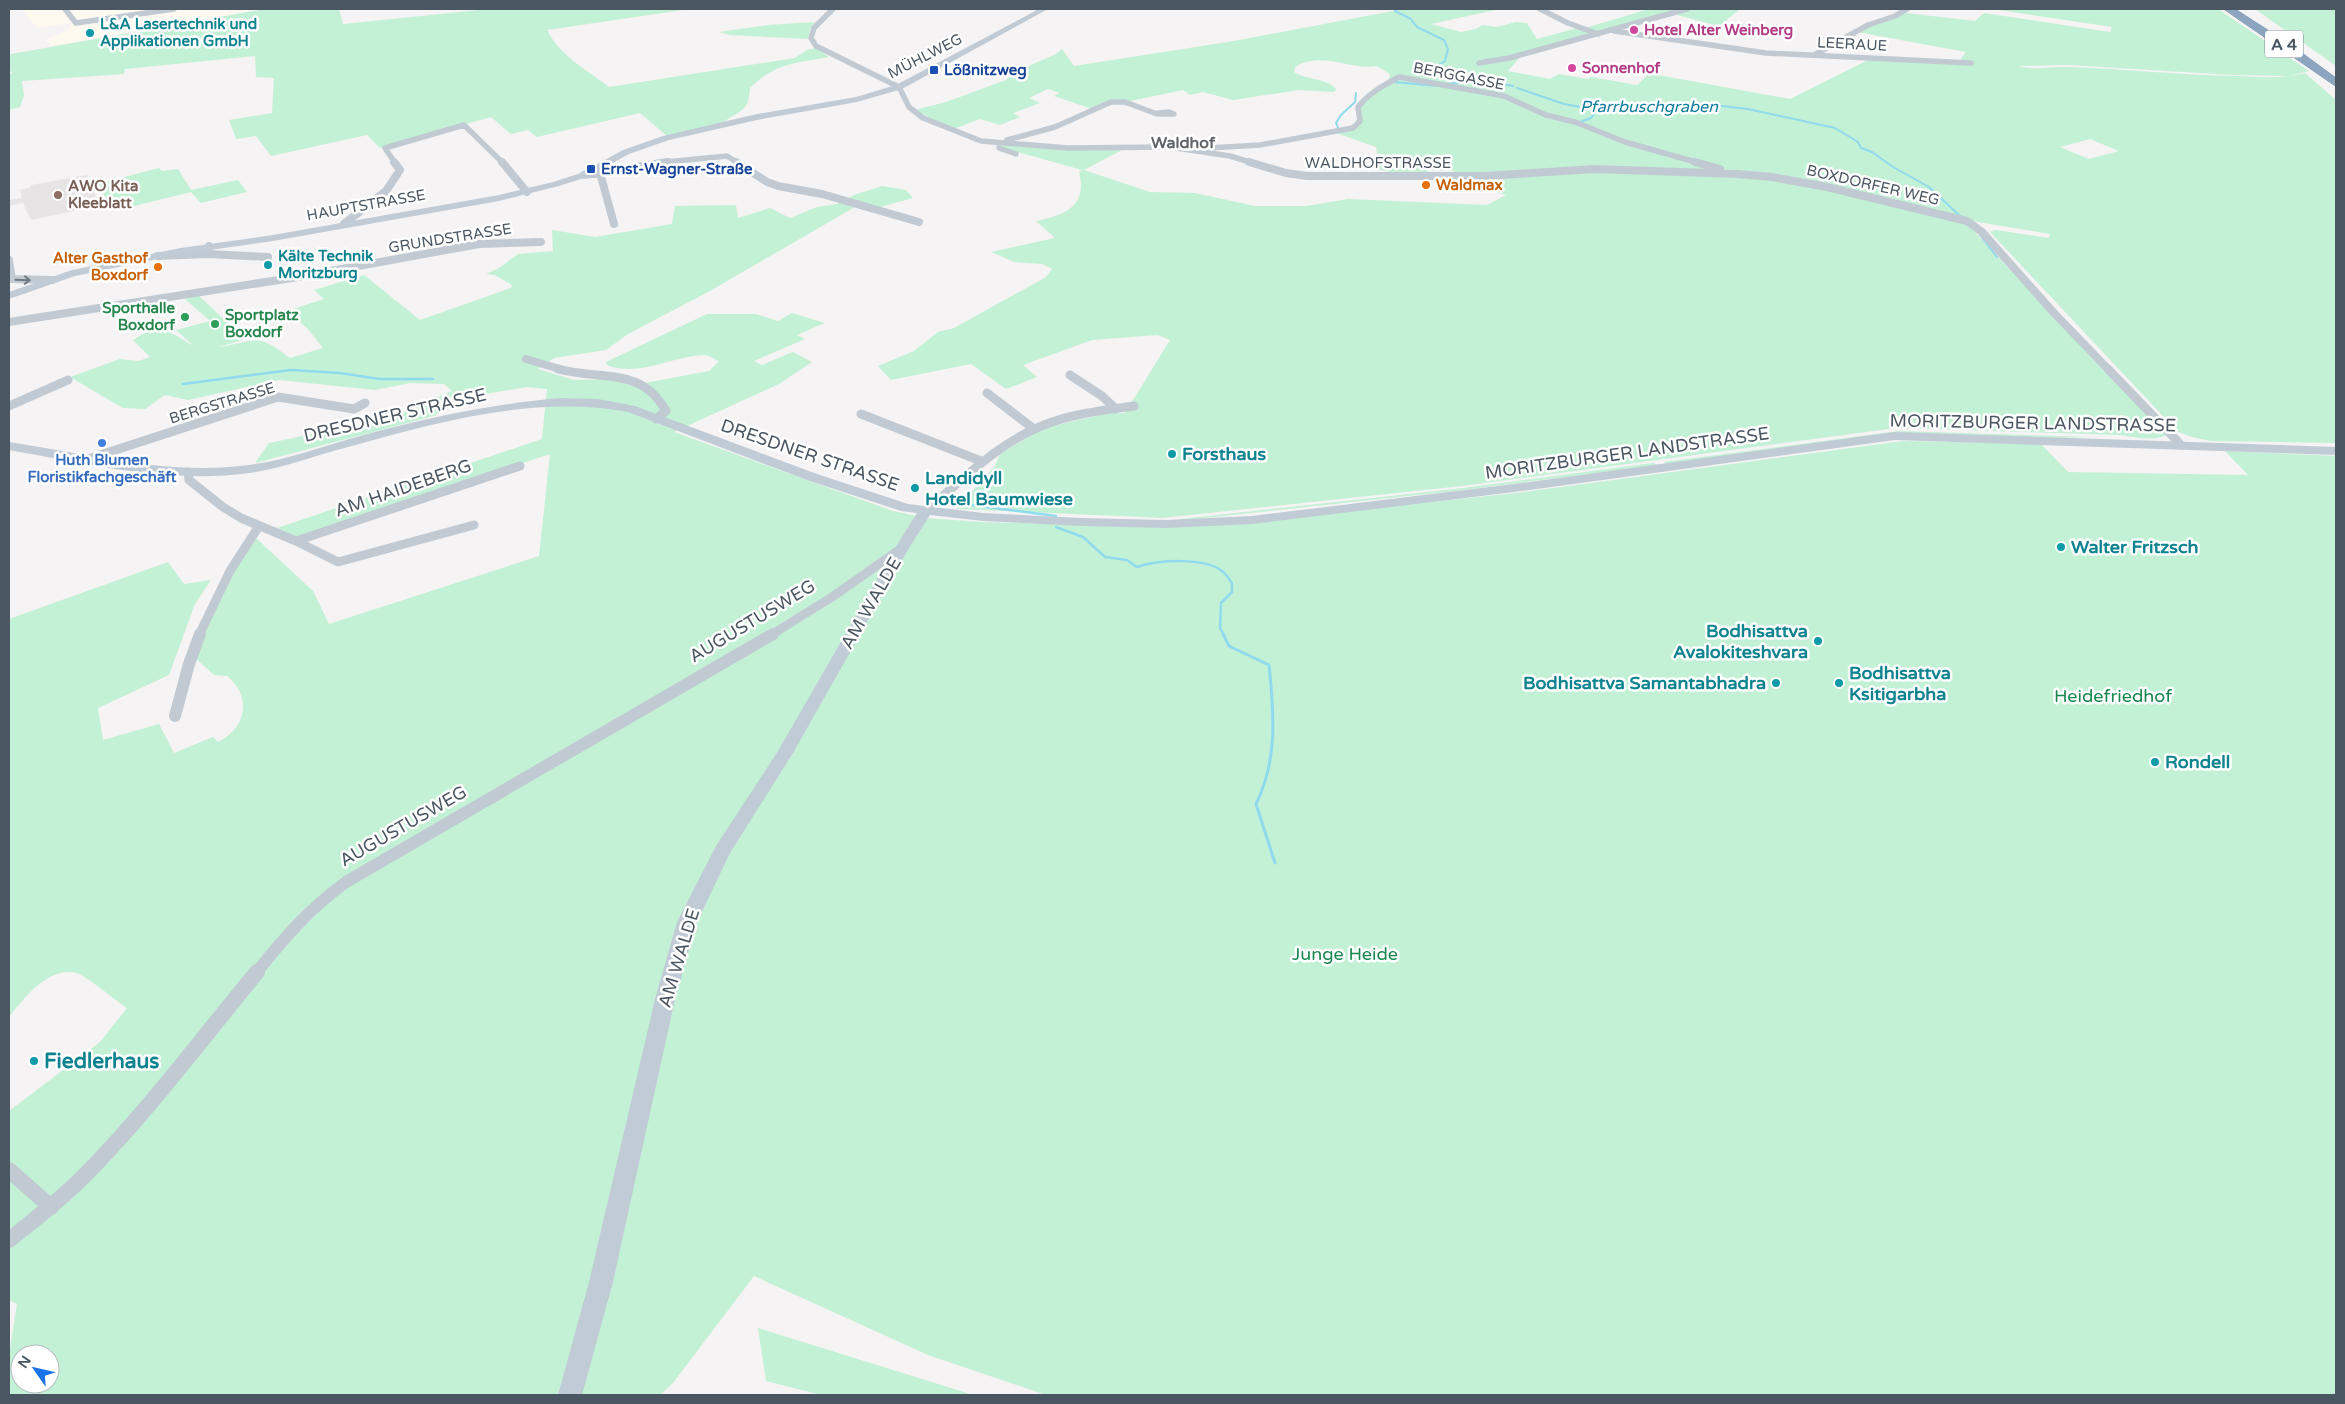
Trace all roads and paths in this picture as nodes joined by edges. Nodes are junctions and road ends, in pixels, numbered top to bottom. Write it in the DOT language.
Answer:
graph roads {
  1 [pos="65,9"];
  2 [pos="174,9"];
  3 [pos="833,9"];
  4 [pos="1044,9"];
  5 [pos="1550,9"];
  6 [pos="1687,9"];
  7 [pos="1907,9"];
  8 [pos="2229,9"];
  9 [pos="2240,9"];
  10 [pos="163,10"];
  11 [pos="1541,10"];
  12 [pos="2270,23"];
  13 [pos="1614,31"];
  14 [pos="2278,32"];
  15 [pos="1598,34"];
  16 [pos="1814,55"];
  17 [pos="1479,63"];
  18 [pos="1971,63"];
  19 [pos="2336,73"];
  20 [pos="2336,83"];
  21 [pos="899,86"];
  22 [pos="1158,114"];
  23 [pos="722,124"];
  24 [pos="995,143"];
  25 [pos="1193,150"];
  26 [pos="1016,154"];
  27 [pos="600,173"];
  28 [pos="1738,174"];
  29 [pos="584,175"];
  30 [pos="1464,176"];
  31 [pos="526,192"];
  32 [pos="919,222"];
  33 [pos="344,224"];
  34 [pos="614,224"];
  35 [pos="541,242"];
  36 [pos="209,250"];
  37 [pos="268,257"];
  38 [pos="9,260"];
  39 [pos="52,280"];
  40 [pos="9,296"];
  41 [pos="9,322"];
  42 [pos="526,359"];
  43 [pos="1070,375"];
  44 [pos="68,380"];
  45 [pos="987,393"];
  46 [pos="365,403"];
  47 [pos="9,406"];
  48 [pos="1134,406"];
  49 [pos="1116,409"];
  50 [pos="861,414"];
  51 [pos="656,419"];
  52 [pos="1034,429"];
  53 [pos="2180,444"];
  54 [pos="9,446"];
  55 [pos="2336,450"];
  56 [pos="88,459"];
  57 [pos="981,461"];
  58 [pos="520,466"];
  59 [pos="188,472"];
  60 [pos="924,512"];
  61 [pos="474,525"];
  62 [pos="259,526"];
  63 [pos="296,541"];
  64 [pos="902,548"];
  65 [pos="175,716"];
  66 [pos="9,1170"];
  67 [pos="51,1207"];
  68 [pos="9,1240"];
  69 [pos="570,1395"];
  1 -- 10 [label="street"];
  2 -- 10 [label="street"];
  3 -- 21 [label="street"];
  4 -- 21 [label="main road, MÜHLWEG"];
  5 -- 11 [label="street"];
  6 -- 13 [label="street"];
  7 -- 16 [label="street"];
  8 -- 20 [label="highway, A 4"];
  9 -- 14 [label="highway, A 4"];
  11 -- 15 [label="street"];
  12 -- 14 [label="highway"];
  13 -- 15 [label="street"];
  13 -- 16 [label="street, LEERAUE"];
  14 -- 19 [label="highway, A 4"];
  15 -- 17 [label="street"];
  16 -- 18 [label="street, LEERAUE"];
  21 -- 23 [label="main road, MÜHLWEG"];
  21 -- 24 [label="street"];
  22 -- 24 [label="street"];
  23 -- 29 [label="main road, HAUPTSTRASSE"];
  24 -- 25 [label="street, WALDHOFSTRASSE"];
  24 -- 26 [label="street"];
  25 -- 28 [label="street, BERGGASSE"];
  25 -- 30 [label="street, WALDHOFSTRASSE"];
  27 -- 29 [label="street"];
  27 -- 32 [label="street"];
  27 -- 34 [label="street"];
  28 -- 30 [label="street, BOXDORFER WEG"];
  28 -- 53 [label="street, BOXDORFER WEG"];
  29 -- 31 [label="main road, HAUPTSTRASSE"];
  31 -- 33 [label="main road, HAUPTSTRASSE"];
  31 -- 33 [label="street"];
  33 -- 36 [label="main road, HAUPTSTRASSE"];
  35 -- 41 [label="street, GRUNDSTRASSE"];
  36 -- 37 [label="street"];
  36 -- 39 [label="main road, HAUPTSTRASSE"];
  38 -- 39 [label="street, one-way"];
  39 -- 40 [label="main road, HAUPTSTRASSE"];
  42 -- 51 [label="street"];
  43 -- 49 [label="street"];
  44 -- 47 [label="street"];
  45 -- 52 [label="street"];
  46 -- 56 [label="street, BERGSTRASSE"];
  48 -- 49 [label="street"];
  49 -- 52 [label="street"];
  50 -- 57 [label="street"];
  51 -- 59 [label="main road, DRESDNER STRASSE"];
  51 -- 60 [label="street, DRESDNER STRASSE"];
  52 -- 57 [label="street"];
  53 -- 55 [label="main road, MORITZBURGER LANDSTRASSE"];
  53 -- 60 [label="main road, MORITZBURGER LANDSTRASSE"];
  54 -- 56 [label="main road, DRESDNER STRASSE"];
  56 -- 59 [label="main road, DRESDNER STRASSE"];
  57 -- 60 [label="street"];
  58 -- 63 [label="street, AM HAIDEBERG"];
  59 -- 62 [label="street"];
  60 -- 64 [label="main road, AM WALDE"];
  61 -- 63 [label="street"];
  62 -- 63 [label="street"];
  62 -- 65 [label="street"];
  64 -- 67 [label="street, AUGUSTUSWEG"];
  64 -- 69 [label="street, AM WALDE"];
  66 -- 67 [label="street"];
  67 -- 68 [label="street, AUGUSTUSWEG"];
}
